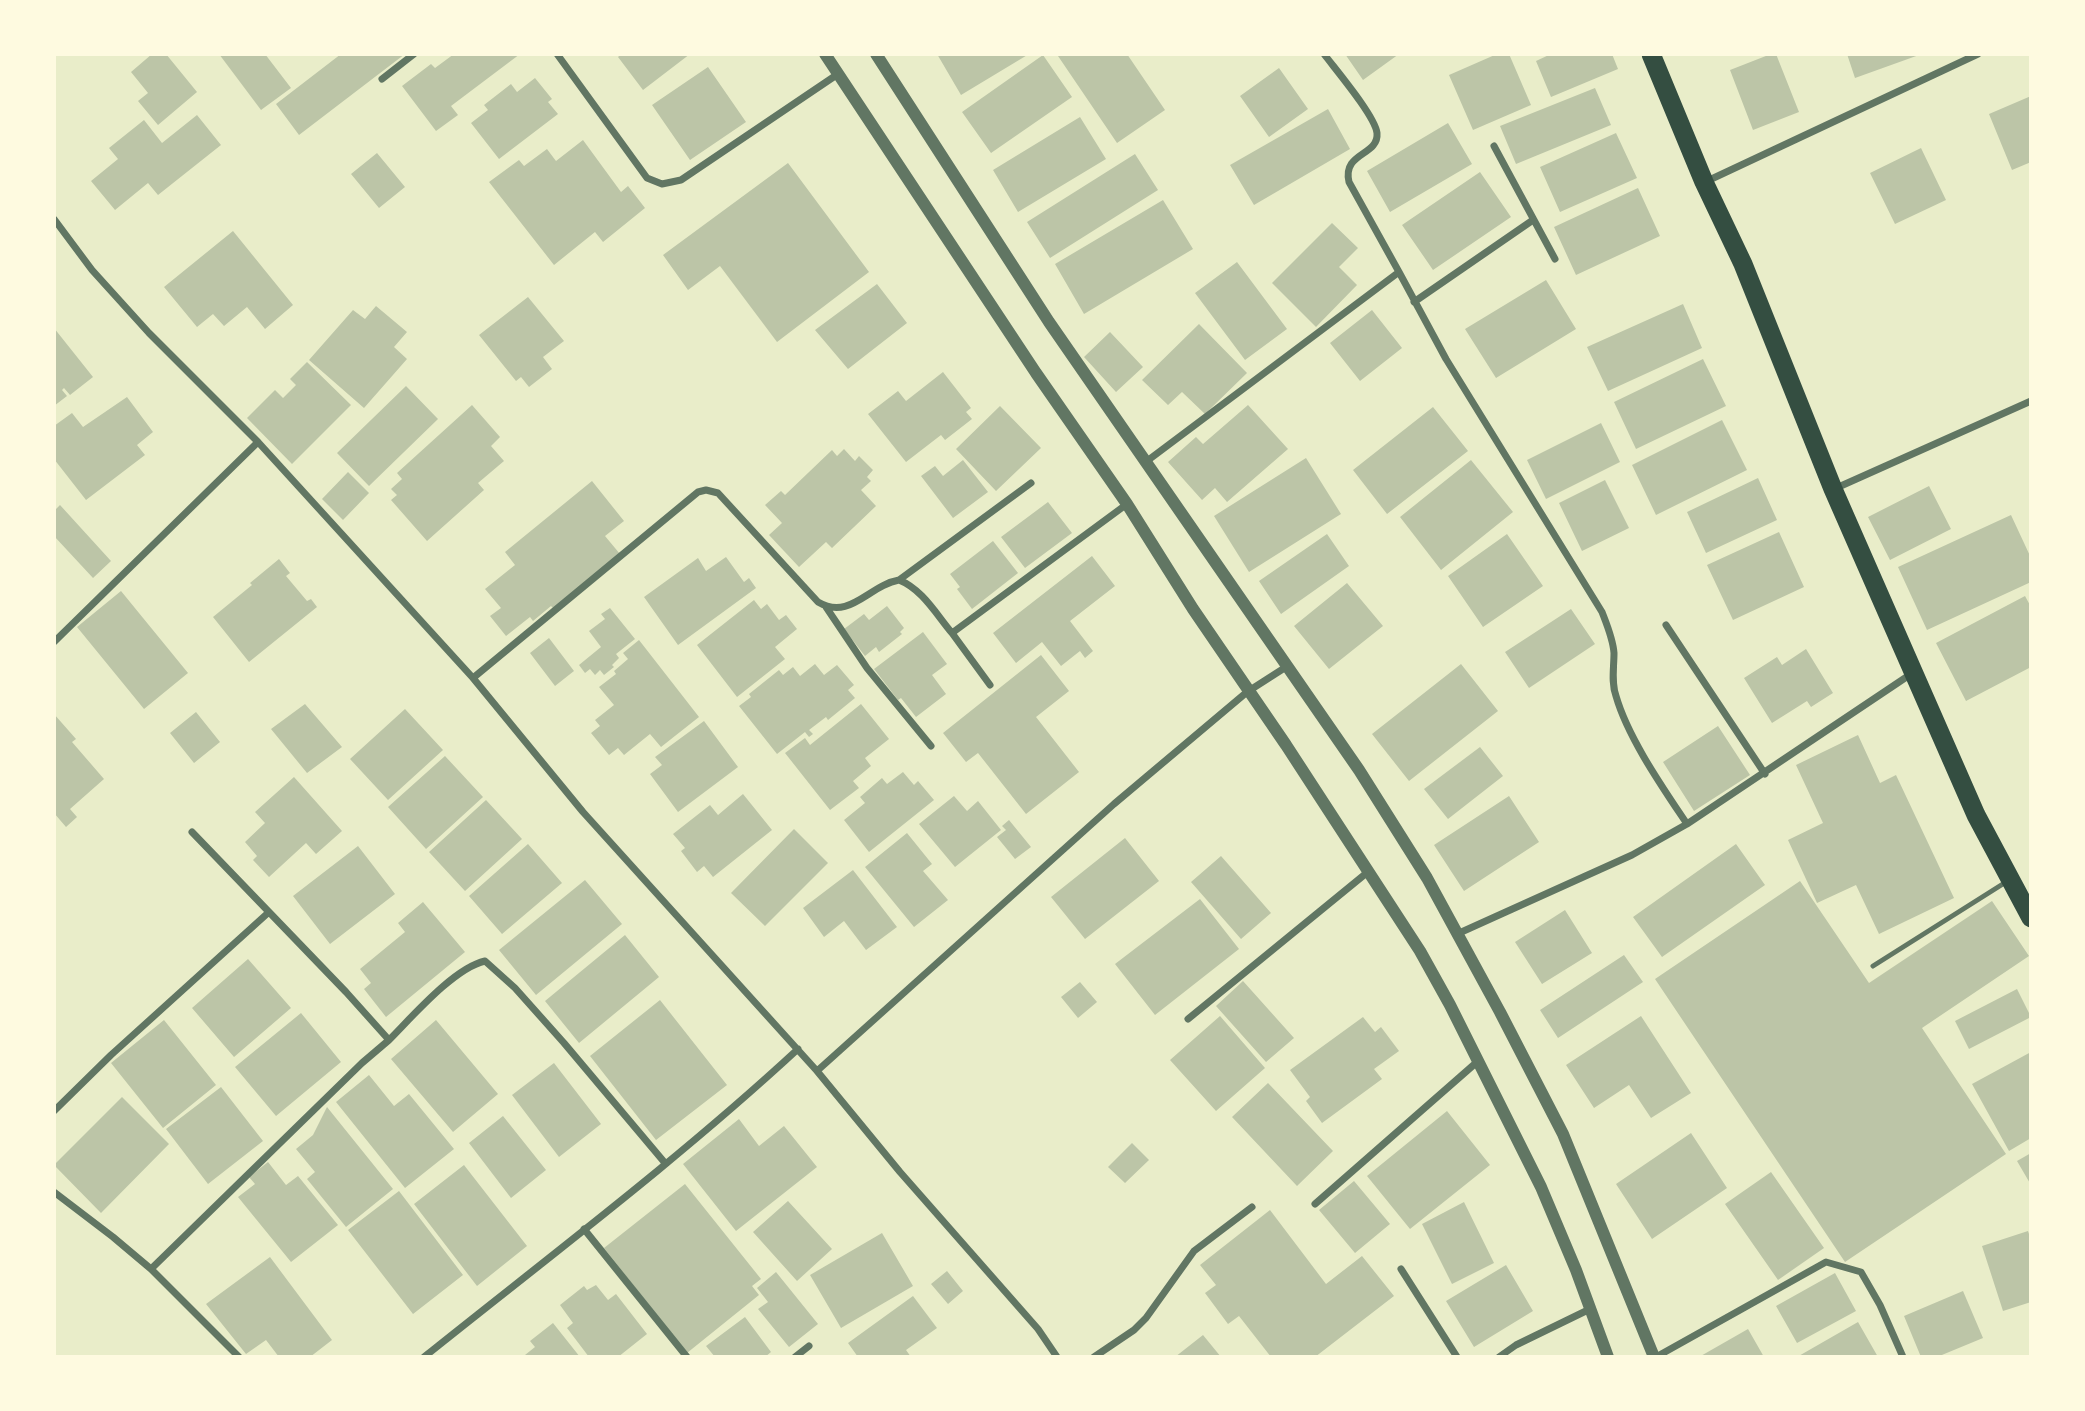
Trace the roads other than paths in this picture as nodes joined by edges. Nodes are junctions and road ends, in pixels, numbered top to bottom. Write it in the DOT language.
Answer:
graph roads {
  1 [pos="414,54"];
  2 [pos="557,54"];
  3 [pos="825,54"];
  4 [pos="876,54"];
  5 [pos="1324,54"];
  6 [pos="1651,54"];
  7 [pos="1978,54"];
  8 [pos="838,74"];
  9 [pos="382,79"];
  10 [pos="1494,146"];
  11 [pos="1704,182"];
  12 [pos="54,219"];
  13 [pos="1533,220"];
  14 [pos="1555,259"];
  15 [pos="1399,272"];
  16 [pos="1414,302"];
  17 [pos="2031,401"];
  18 [pos="258,442"];
  19 [pos="1147,461"];
  20 [pos="1031,483"];
  21 [pos="1833,489"];
  22 [pos="1127,504"];
  23 [pos="899,579"];
  24 [pos="826,607"];
  25 [pos="1666,625"];
  26 [pos="952,633"];
  27 [pos="54,642"];
  28 [pos="1286,667"];
  29 [pos="1914,672"];
  30 [pos="474,678"];
  31 [pos="990,685"];
  32 [pos="1247,692"];
  33 [pos="931,746"];
  34 [pos="1765,774"];
  35 [pos="1687,824"];
  36 [pos="192,832"];
  37 [pos="1369,871"];
  38 [pos="2009,881"];
  39 [pos="269,912"];
  40 [pos="2031,918"];
  41 [pos="1457,934"];
  42 [pos="1873,966"];
  43 [pos="1188,1019"];
  44 [pos="388,1040"];
  45 [pos="798,1049"];
  46 [pos="1477,1062"];
  47 [pos="817,1071"];
  48 [pos="54,1111"];
  49 [pos="665,1163"];
  50 [pos="54,1192"];
  51 [pos="1315,1204"];
  52 [pos="1252,1207"];
  53 [pos="584,1229"];
  54 [pos="151,1269"];
  55 [pos="1401,1269"];
  56 [pos="1590,1309"];
  57 [pos="809,1346"];
  58 [pos="239,1357"];
  59 [pos="424,1357"];
  60 [pos="687,1357"];
  61 [pos="795,1357"];
  62 [pos="1056,1357"];
  63 [pos="1094,1357"];
  64 [pos="1457,1357"];
  65 [pos="1499,1357"];
  66 [pos="1608,1357"];
  67 [pos="1655,1357"];
  68 [pos="1903,1357"];
  1 -- 9 [label="street"];
  2 -- 8 [label="street"];
  3 -- 8 [label="street"];
  4 -- 19 [label="street"];
  5 -- 15 [label="street"];
  6 -- 11 [label="highway"];
  7 -- 11 [label="street"];
  8 -- 22 [label="street"];
  10 -- 13 [label="street"];
  11 -- 21 [label="highway"];
  12 -- 18 [label="street"];
  13 -- 14 [label="street"];
  13 -- 16 [label="street"];
  15 -- 16 [label="street"];
  15 -- 19 [label="street"];
  16 -- 35 [label="street"];
  17 -- 21 [label="street"];
  18 -- 27 [label="street"];
  18 -- 30 [label="street"];
  19 -- 28 [label="street"];
  20 -- 23 [label="street"];
  21 -- 29 [label="highway"];
  22 -- 26 [label="street"];
  22 -- 32 [label="street"];
  23 -- 24 [label="street"];
  23 -- 26 [label="street"];
  24 -- 30 [label="street"];
  24 -- 33 [label="street"];
  25 -- 34 [label="street"];
  26 -- 31 [label="street"];
  28 -- 32 [label="street"];
  28 -- 41 [label="street"];
  29 -- 34 [label="street"];
  29 -- 38 [label="highway"];
  30 -- 45 [label="street"];
  32 -- 37 [label="street"];
  32 -- 47 [label="street"];
  34 -- 35 [label="street"];
  35 -- 41 [label="street"];
  36 -- 39 [label="street"];
  37 -- 43 [label="street"];
  37 -- 46 [label="street"];
  38 -- 40 [label="highway"];
  38 -- 42 [label="lane"];
  39 -- 44 [label="street"];
  39 -- 48 [label="street"];
  41 -- 67 [label="street"];
  44 -- 49 [label="street"];
  44 -- 54 [label="street"];
  45 -- 47 [label="street"];
  45 -- 49 [label="street"];
  46 -- 51 [label="street"];
  46 -- 56 [label="street"];
  47 -- 62 [label="street"];
  49 -- 53 [label="street"];
  50 -- 54 [label="street"];
  52 -- 63 [label="street"];
  53 -- 59 [label="street"];
  53 -- 60 [label="street"];
  54 -- 58 [label="street"];
  55 -- 64 [label="street"];
  56 -- 65 [label="street"];
  56 -- 66 [label="street"];
  57 -- 61 [label="street"];
  67 -- 68 [label="street"];
}
